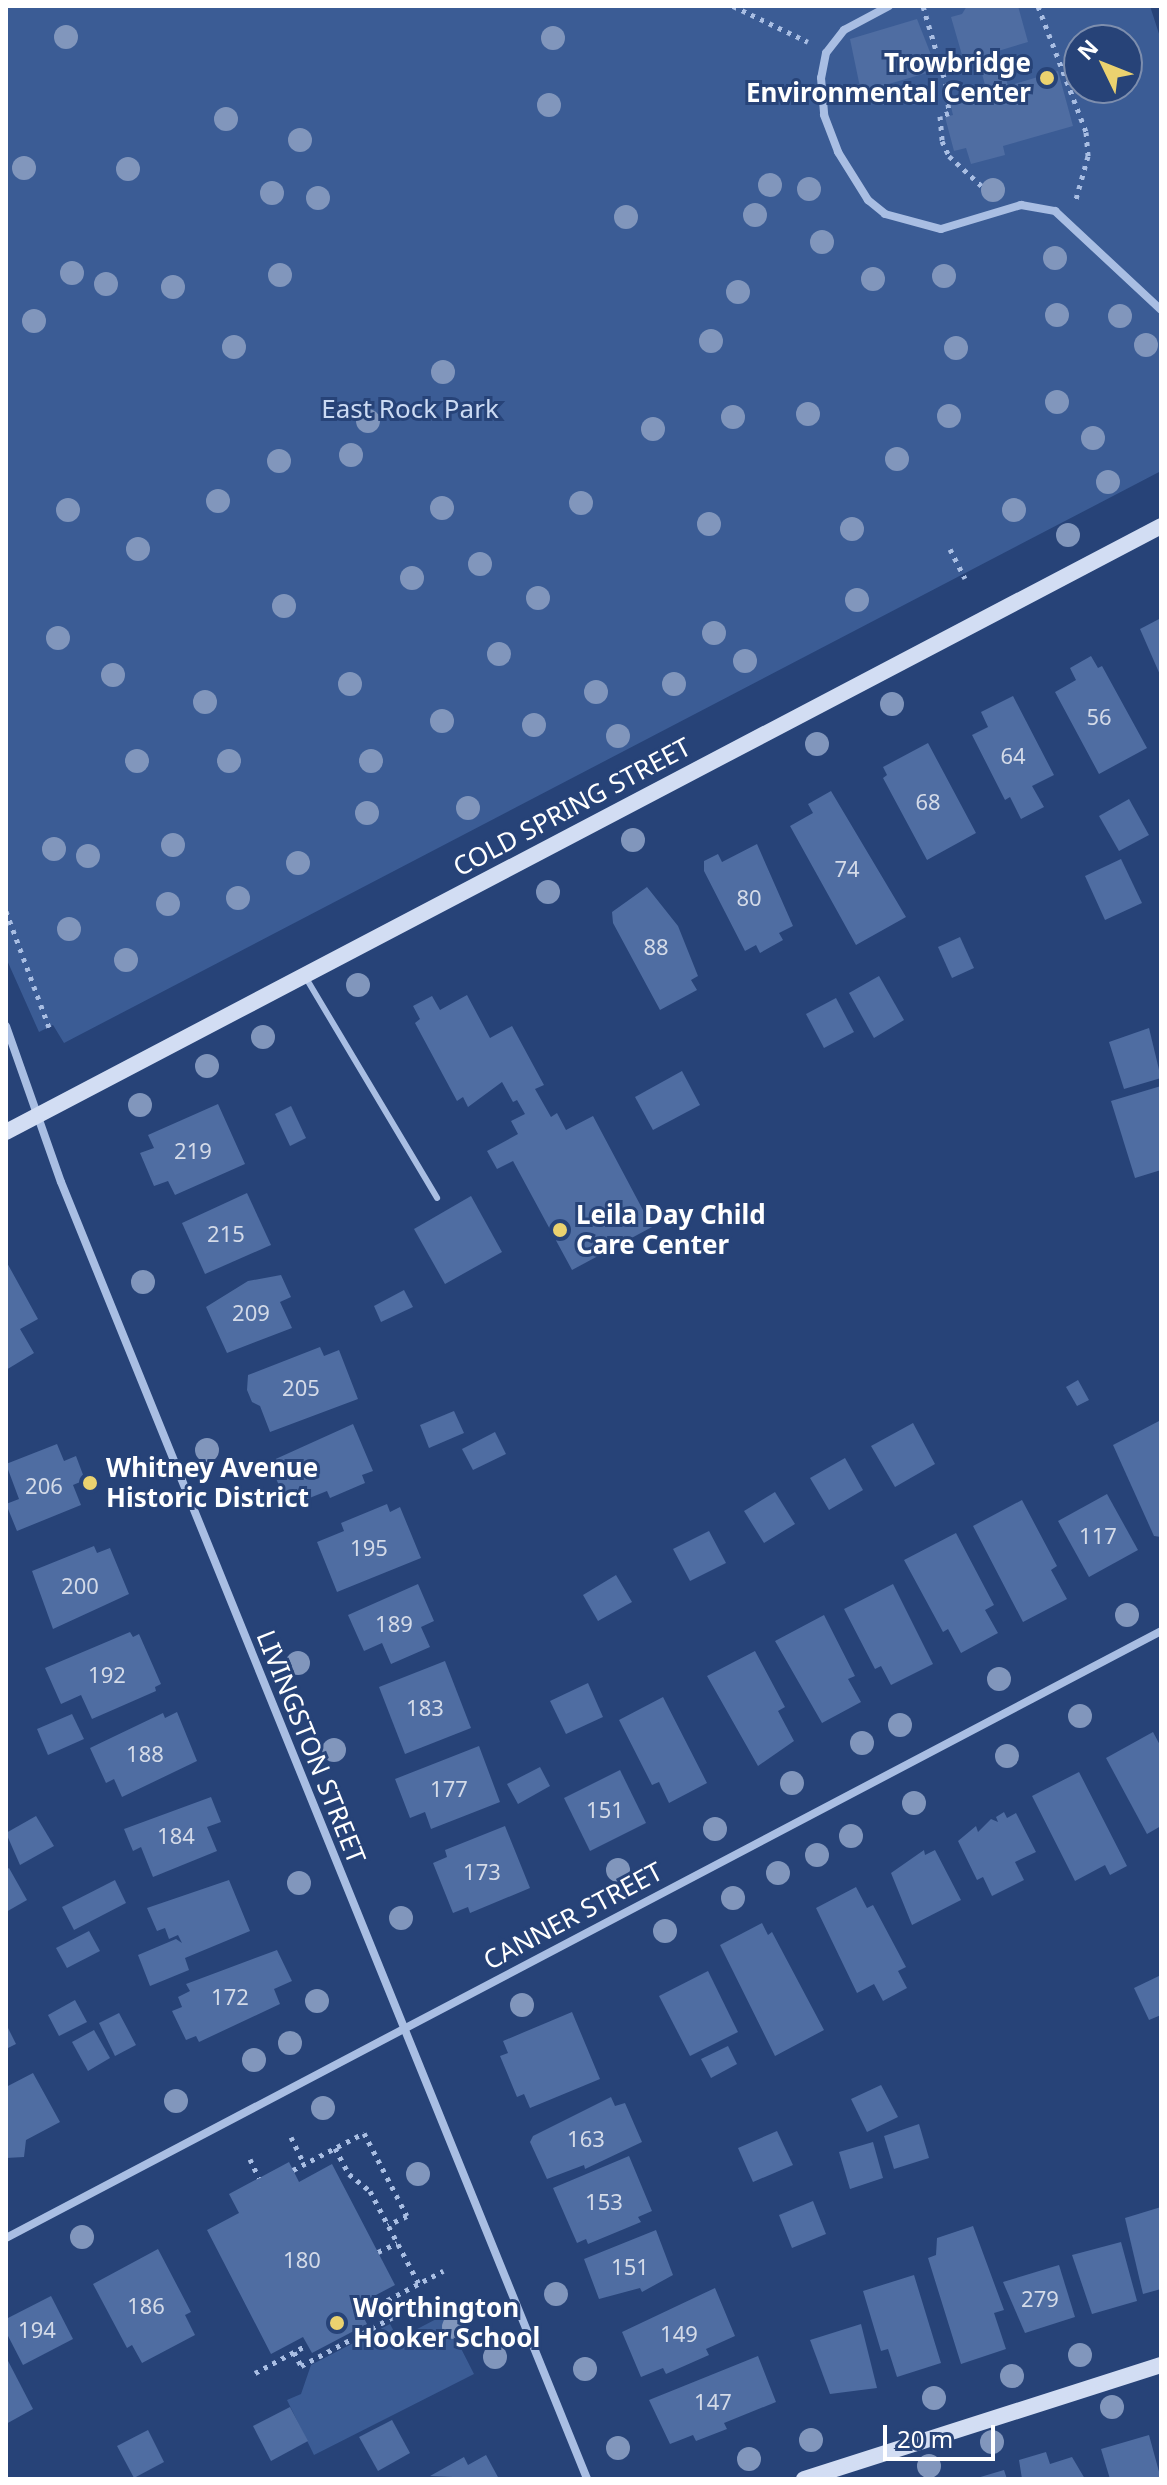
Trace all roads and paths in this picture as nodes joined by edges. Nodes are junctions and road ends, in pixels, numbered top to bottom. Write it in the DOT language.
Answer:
graph roads {
  1 [pos="733,6"];
  2 [pos="889,6"];
  3 [pos="923,6"];
  4 [pos="1038,6"];
  5 [pos="826,53"];
  6 [pos="1006,210"];
  7 [pos="1067,218"];
  8 [pos="1161,310"];
  9 [pos="1161,526"];
  10 [pos="950,549"];
  11 [pos="965,578"];
  12 [pos="6,911"];
  13 [pos="304,974"];
  14 [pos="6,1026"];
  15 [pos="49,1027"];
  16 [pos="38,1115"];
  17 [pos="6,1132"];
  18 [pos="437,1198"];
  19 [pos="1161,1631"];
  20 [pos="403,2028"];
  21 [pos="291,2137"];
  22 [pos="335,2148"];
  23 [pos="250,2159"];
  24 [pos="304,2164"];
  25 [pos="293,2170"];
  26 [pos="259,2178"];
  27 [pos="388,2225"];
  28 [pos="6,2238"];
  29 [pos="397,2243"];
  30 [pos="378,2252"];
  31 [pos="443,2271"];
  32 [pos="419,2284"];
  33 [pos="389,2300"];
  34 [pos="361,2314"];
  35 [pos="307,2345"];
  36 [pos="294,2352"];
  37 [pos="1161,2365"];
  38 [pos="255,2373"];
  39 [pos="587,2479"];
  40 [pos="804,2479"];
  1 -- 5 [label="path"];
  2 -- 5 [label="street"];
  3 -- 6 [label="path"];
  4 -- 7 [label="path"];
  5 -- 6 [label="street"];
  6 -- 7 [label="street"];
  7 -- 8 [label="street"];
  9 -- 13 [label="street, COLD SPRING STREET"];
  10 -- 11 [label="path"];
  12 -- 15 [label="path"];
  13 -- 16 [label="street, COLD SPRING STREET"];
  13 -- 18 [label="lane"];
  14 -- 16 [label="street, LIVINGSTON STREET"];
  16 -- 17 [label="street, COLD SPRING STREET"];
  16 -- 20 [label="street, LIVINGSTON STREET"];
  19 -- 20 [label="street, CANNER STREET"];
  20 -- 28 [label="street, CANNER STREET"];
  20 -- 39 [label="street, LIVINGSTON STREET"];
  21 -- 24 [label="path"];
  22 -- 24 [label="path"];
  22 -- 27 [label="path"];
  22 -- 27 [label="path"];
  23 -- 26 [label="path"];
  24 -- 25 [label="path"];
  27 -- 29 [label="path"];
  29 -- 30 [label="path"];
  29 -- 32 [label="path"];
  31 -- 32 [label="path"];
  32 -- 33 [label="path"];
  33 -- 34 [label="path"];
  33 -- 36 [label="path"];
  35 -- 36 [label="path"];
  36 -- 38 [label="path"];
  37 -- 40 [label="street"];
}
